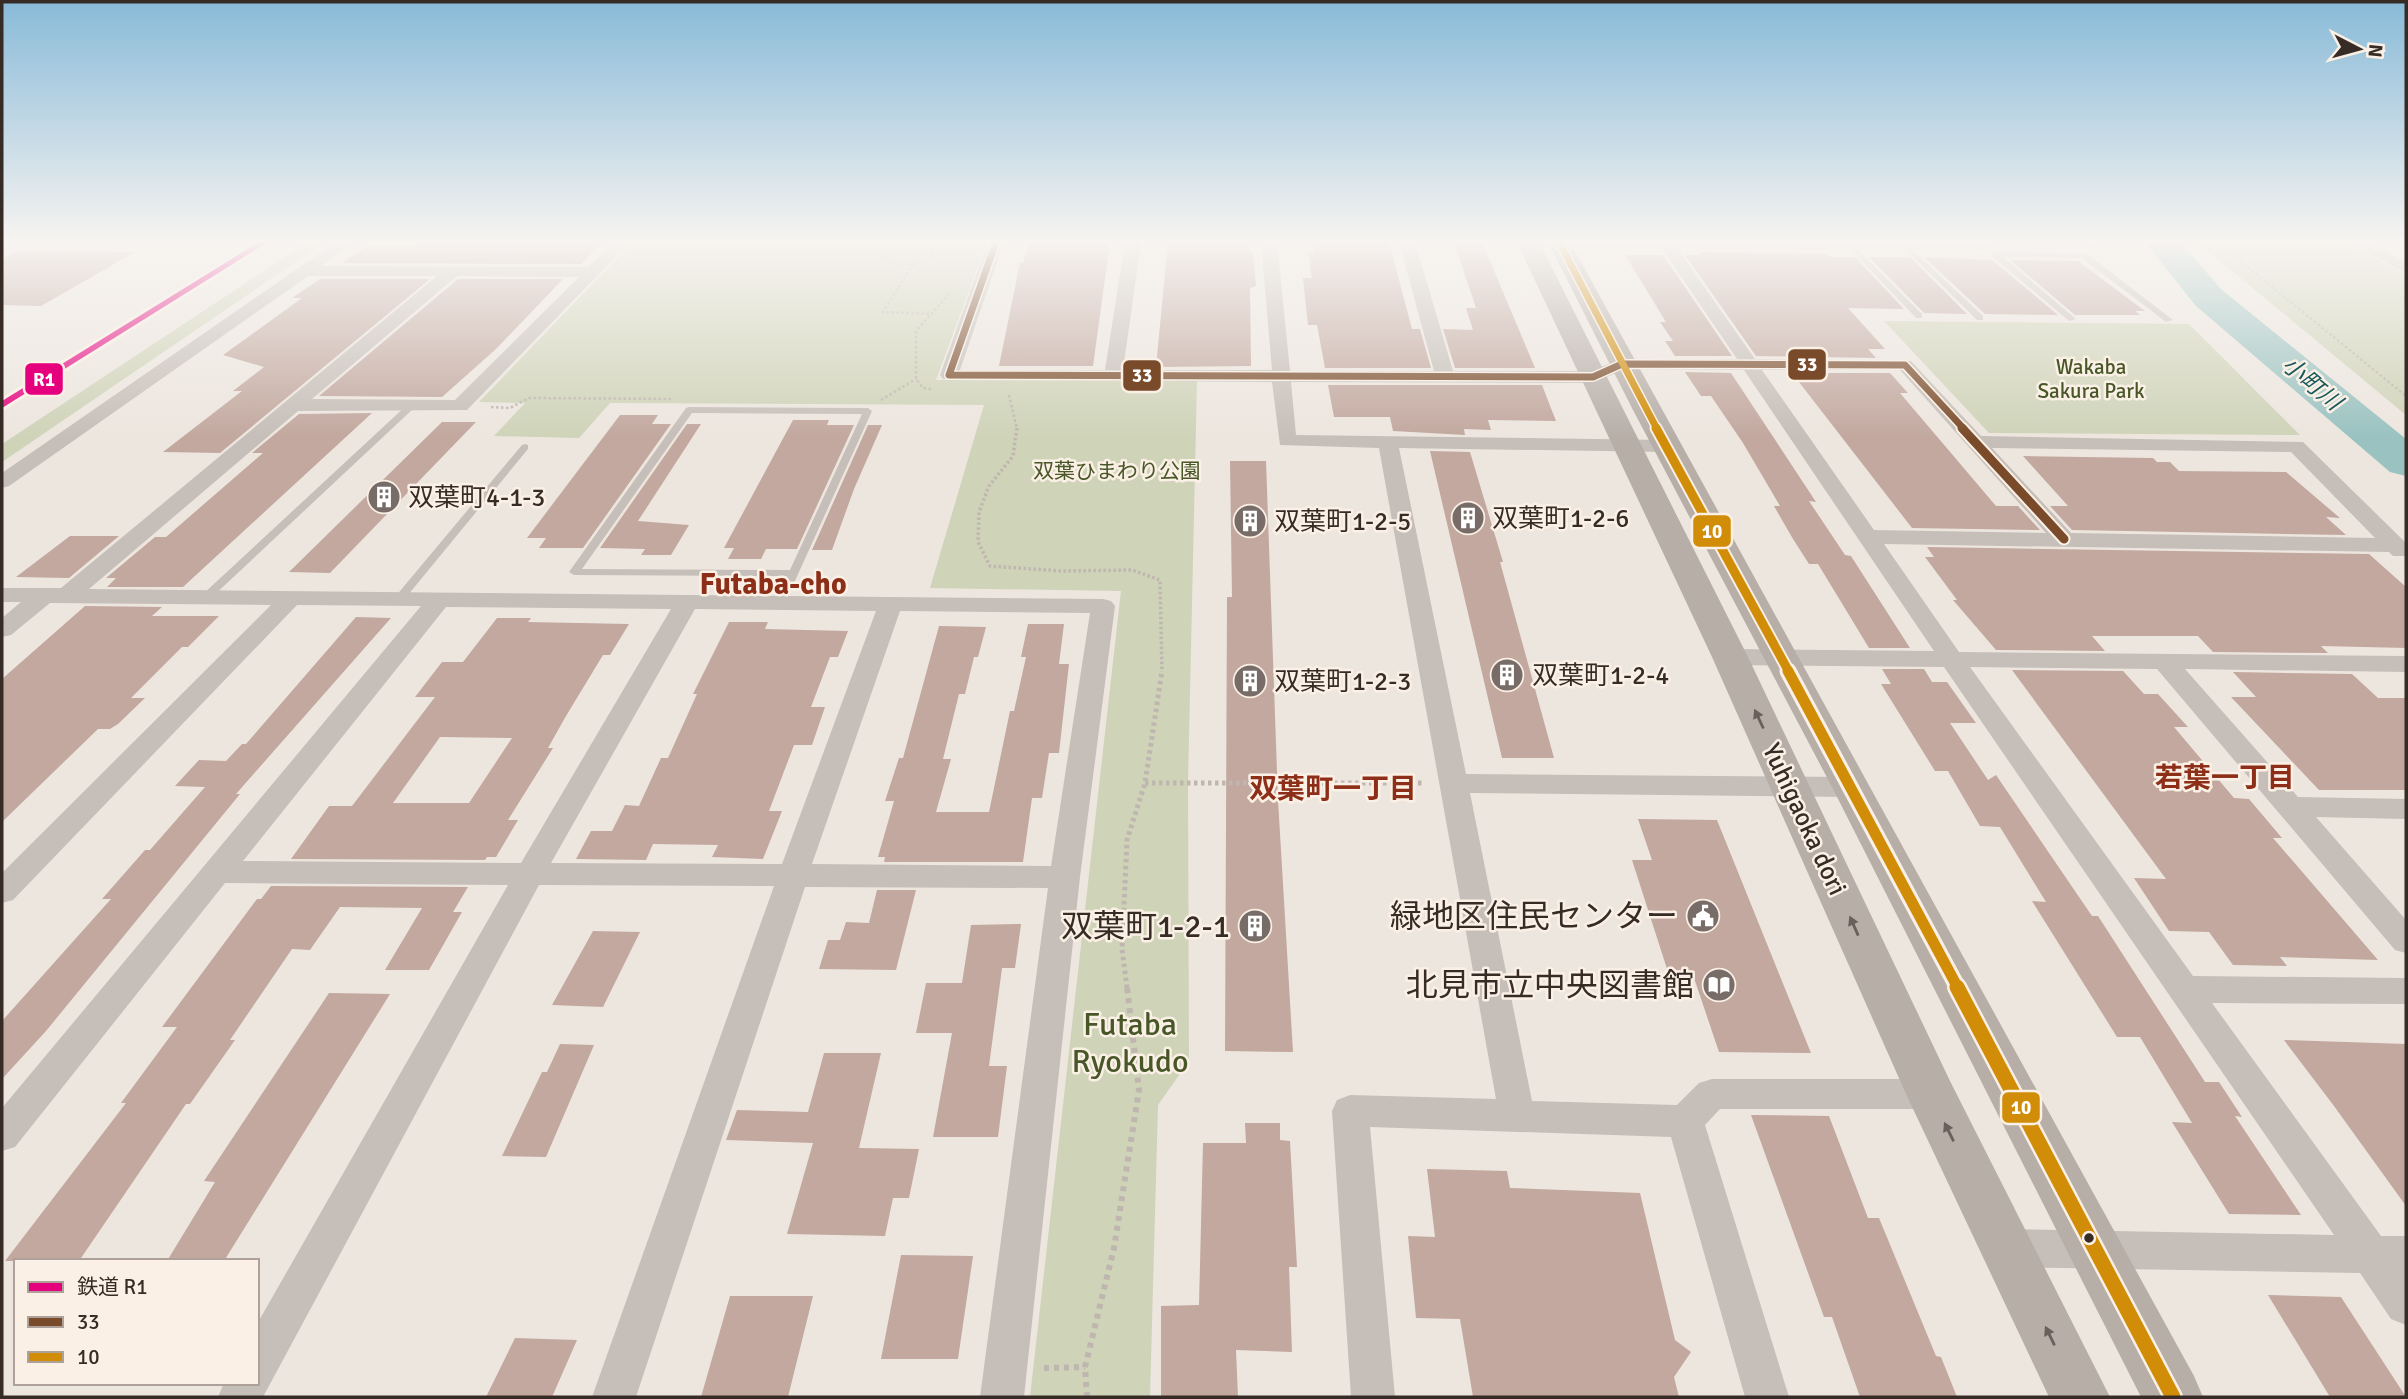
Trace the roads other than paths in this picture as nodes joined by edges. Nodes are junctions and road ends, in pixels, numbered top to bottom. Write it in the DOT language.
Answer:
graph roads {
  1 [pos="253,307"];
  2 [pos="410,307"];
  3 [pos="558,307"];
  4 [pos="972,307"];
  5 [pos="1123,307"];
  6 [pos="1274,307"];
  7 [pos="1426,307"];
  8 [pos="1569,307"];
  9 [pos="1583,307"];
  10 [pos="1708,307"];
  11 [pos="1912,307"];
  12 [pos="1969,307"];
  13 [pos="2059,307"];
  14 [pos="2152,307"];
  15 [pos="1919,316"];
  16 [pos="1980,318"];
  17 [pos="2072,319"];
  18 [pos="2169,320"];
  19 [pos="1747,365"];
  20 [pos="1607,370"];
  21 [pos="1113,374"];
  22 [pos="1279,375"];
  23 [pos="1445,376"];
  24 [pos="294,405"];
  25 [pos="411,405"];
  26 [pos="1388,442"];
  27 [pos="1977,442"];
  28 [pos="1625,446"];
  29 [pos="1665,446"];
  30 [pos="524,447"];
  31 [pos="2,482"];
  32 [pos="1867,537"];
  33 [pos="2064,539"];
  34 [pos="2400,551"];
  35 [pos="793,573"];
  36 [pos="2,595"];
  37 [pos="55,596"];
  38 [pos="206,597"];
  39 [pos="291,598"];
  40 [pos="399,599"];
  41 [pos="440,599"];
  42 [pos="687,602"];
  43 [pos="780,603"];
  44 [pos="890,605"];
  45 [pos="2,630"];
  46 [pos="1730,657"];
  47 [pos="1782,659"];
  48 [pos="1952,660"];
  49 [pos="2163,660"];
  50 [pos="2406,664"];
  51 [pos="1454,783"];
  52 [pos="1790,786"];
  53 [pos="1852,787"];
  54 [pos="2292,807"];
  55 [pos="2406,809"];
  56 [pos="217,872"];
  57 [pos="531,872"];
  58 [pos="793,876"];
  59 [pos="1065,877"];
  60 [pos="2,892"];
  61 [pos="2406,941"];
  62 [pos="2184,989"];
  63 [pos="2406,991"];
  64 [pos="1931,1094"];
  65 [pos="1517,1114"];
  66 [pos="1685,1121"];
  67 [pos="2,1135"];
  68 [pos="2007,1248"];
  69 [pos="2095,1250"];
  70 [pos="2388,1255"];
  71 [pos="2406,1305"];
  72 [pos="259,1362"];
  73 [pos="614,1397"];
  74 [pos="1002,1397"];
  75 [pos="1373,1397"];
  76 [pos="1767,1397"];
  77 [pos="2080,1397"];
  78 [pos="2173,1397"];
  1 -- 31 [label="street"];
  2 -- 24 [label="street"];
  3 -- 25 [label="street"];
  4 -- 21 [label="street"];
  5 -- 21 [label="street"];
  6 -- 22 [label="street"];
  7 -- 23 [label="street"];
  8 -- 20 [label="main road, Yuhigaoka dori"];
  9 -- 20 [label="main road, Yuhigaoka dori"];
  10 -- 19 [label="street"];
  11 -- 15 [label="lane"];
  12 -- 16 [label="lane"];
  13 -- 17 [label="lane"];
  14 -- 18 [label="lane"];
  19 -- 20 [label="street"];
  19 -- 27 [label="street"];
  19 -- 32 [label="street"];
  20 -- 23 [label="street"];
  20 -- 28 [label="main road, Yuhigaoka dori"];
  20 -- 29 [label="main road, Yuhigaoka dori"];
  21 -- 22 [label="street"];
  22 -- 23 [label="street"];
  22 -- 26 [label="street"];
  24 -- 25 [label="street"];
  24 -- 37 [label="street"];
  25 -- 38 [label="lane"];
  26 -- 28 [label="street"];
  26 -- 51 [label="street"];
  27 -- 33 [label="street"];
  27 -- 34 [label="street"];
  28 -- 29 [label="street"];
  28 -- 46 [label="main road, Yuhigaoka dori"];
  29 -- 47 [label="main road, Yuhigaoka dori"];
  30 -- 40 [label="lane"];
  32 -- 33 [label="street"];
  32 -- 48 [label="street"];
  33 -- 34 [label="street"];
  35 -- 35 [label="lane"];
  35 -- 43 [label="lane"];
  36 -- 37 [label="street"];
  37 -- 38 [label="street"];
  37 -- 45 [label="street"];
  38 -- 39 [label="street"];
  39 -- 40 [label="street"];
  39 -- 60 [label="street"];
  40 -- 41 [label="street"];
  41 -- 42 [label="street"];
  41 -- 56 [label="street"];
  42 -- 43 [label="street"];
  42 -- 57 [label="street"];
  43 -- 44 [label="street"];
  44 -- 58 [label="street"];
  44 -- 59 [label="street"];
  46 -- 47 [label="street"];
  52 -- 46 [label="main road, Yuhigaoka dori, one-way"];
  47 -- 48 [label="street"];
  47 -- 53 [label="main road, Yuhigaoka dori"];
  48 -- 49 [label="street"];
  48 -- 62 [label="street"];
  49 -- 50 [label="street"];
  49 -- 54 [label="street"];
  51 -- 52 [label="street"];
  51 -- 65 [label="street"];
  52 -- 53 [label="street"];
  64 -- 52 [label="main road, Yuhigaoka dori, one-way"];
  53 -- 69 [label="main road, Yuhigaoka dori"];
  54 -- 55 [label="street"];
  54 -- 61 [label="street"];
  56 -- 57 [label="street"];
  56 -- 67 [label="street"];
  57 -- 58 [label="street"];
  57 -- 72 [label="street"];
  58 -- 59 [label="street"];
  58 -- 73 [label="street"];
  59 -- 74 [label="street"];
  62 -- 63 [label="street"];
  62 -- 70 [label="street"];
  64 -- 66 [label="street"];
  68 -- 64 [label="main road, Yuhigaoka dori, one-way"];
  65 -- 66 [label="street"];
  65 -- 75 [label="street"];
  66 -- 76 [label="street"];
  68 -- 69 [label="street"];
  77 -- 68 [label="main road, Yuhigaoka dori, one-way"];
  69 -- 70 [label="street"];
  69 -- 78 [label="main road, Yuhigaoka dori"];
  70 -- 71 [label="street"];
}
